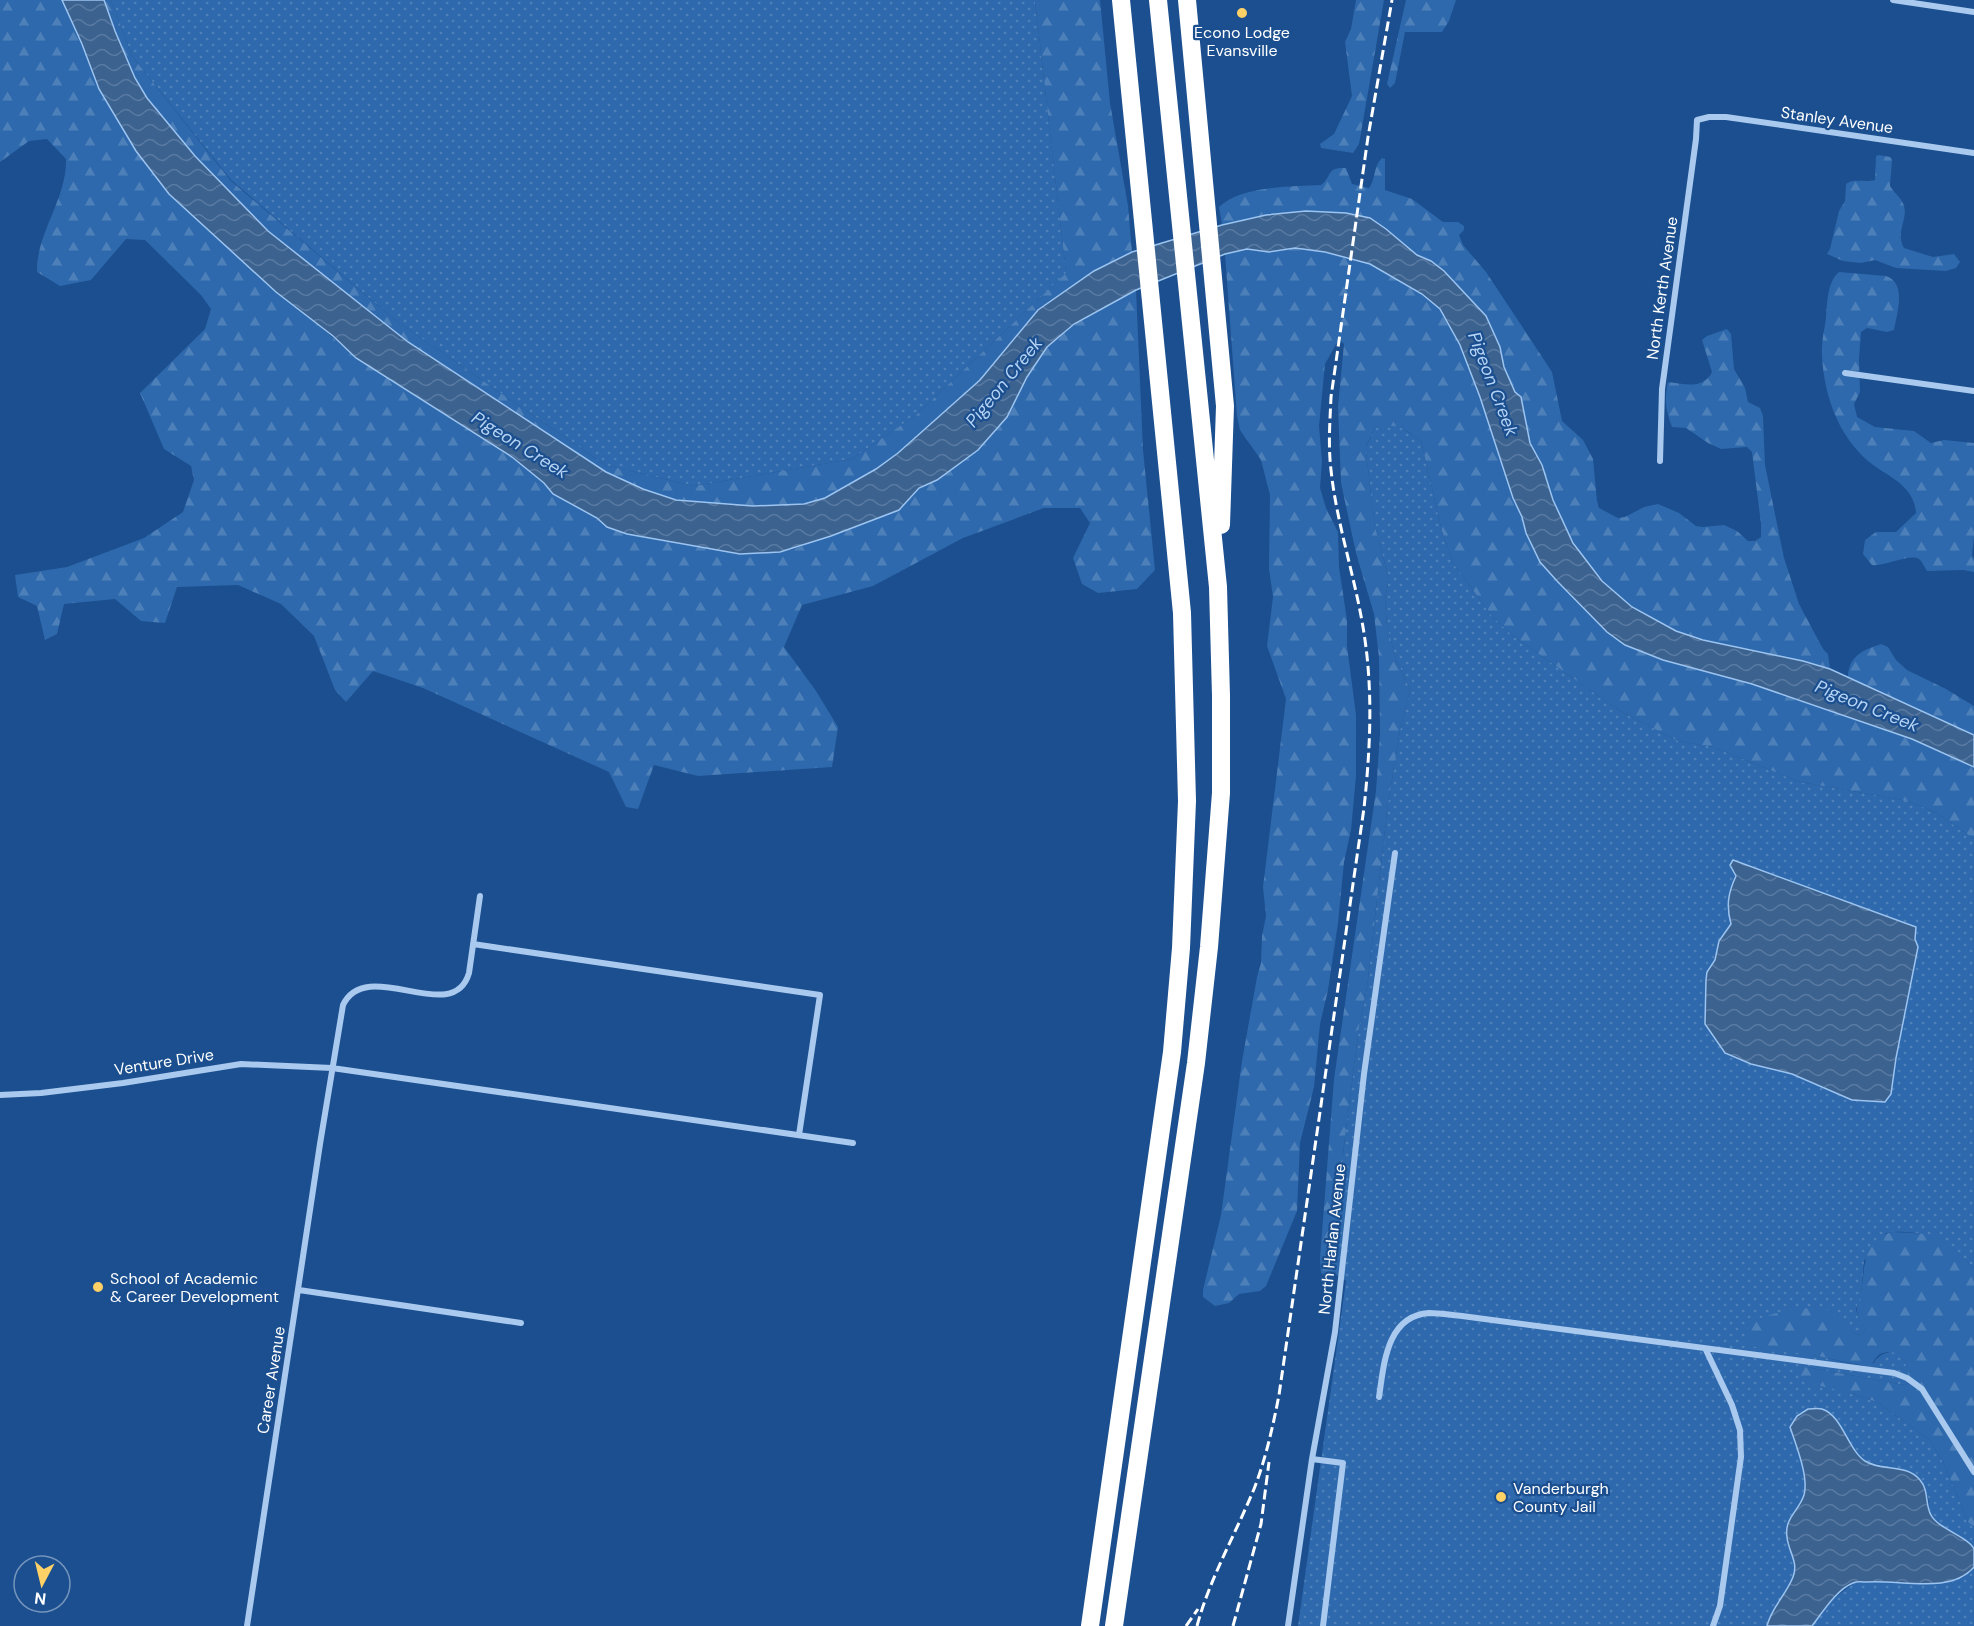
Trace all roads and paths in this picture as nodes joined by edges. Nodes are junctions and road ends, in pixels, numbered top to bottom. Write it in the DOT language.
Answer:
graph roads {
  1 [pos="1121,0"];
  2 [pos="1158,0"];
  3 [pos="1187,0"];
  4 [pos="1893,0"];
  5 [pos="1974,12"];
  6 [pos="1697,120"];
  7 [pos="1974,153"];
  8 [pos="1845,373"];
  9 [pos="1974,391"];
  10 [pos="1660,461"];
  11 [pos="1218,587"];
  12 [pos="1395,853"];
  13 [pos="480,896"];
  14 [pos="473,944"];
  15 [pos="332,1068"];
  16 [pos="0,1095"];
  17 [pos="799,1135"];
  18 [pos="853,1143"];
  19 [pos="299,1290"];
  20 [pos="521,1323"];
  21 [pos="1706,1350"];
  22 [pos="1379,1397"];
  23 [pos="1312,1459"];
  24 [pos="1974,1472"];
  25 [pos="247,1626"];
  26 [pos="1090,1626"];
  27 [pos="1114,1626"];
  28 [pos="1288,1626"];
  29 [pos="1323,1626"];
  30 [pos="1713,1626"];
  1 -- 26 [label="highway"];
  2 -- 11 [label="highway"];
  3 -- 11 [label="highway"];
  4 -- 5 [label="street"];
  6 -- 7 [label="street, Stanley Avenue"];
  6 -- 10 [label="street, North Kerth Avenue"];
  8 -- 9 [label="street"];
  11 -- 27 [label="highway"];
  12 -- 23 [label="street, North Harlan Avenue"];
  13 -- 14 [label="street, Career Avenue"];
  14 -- 15 [label="street, Career Avenue"];
  14 -- 17 [label="street"];
  15 -- 16 [label="street, Venture Drive"];
  15 -- 17 [label="street, Venture Drive"];
  15 -- 19 [label="street, Career Avenue"];
  17 -- 18 [label="street, Venture Drive"];
  19 -- 20 [label="street"];
  19 -- 25 [label="street, Career Avenue"];
  21 -- 22 [label="street"];
  21 -- 24 [label="street"];
  21 -- 30 [label="street"];
  23 -- 28 [label="street, North Harlan Avenue"];
  23 -- 29 [label="street"];
}
